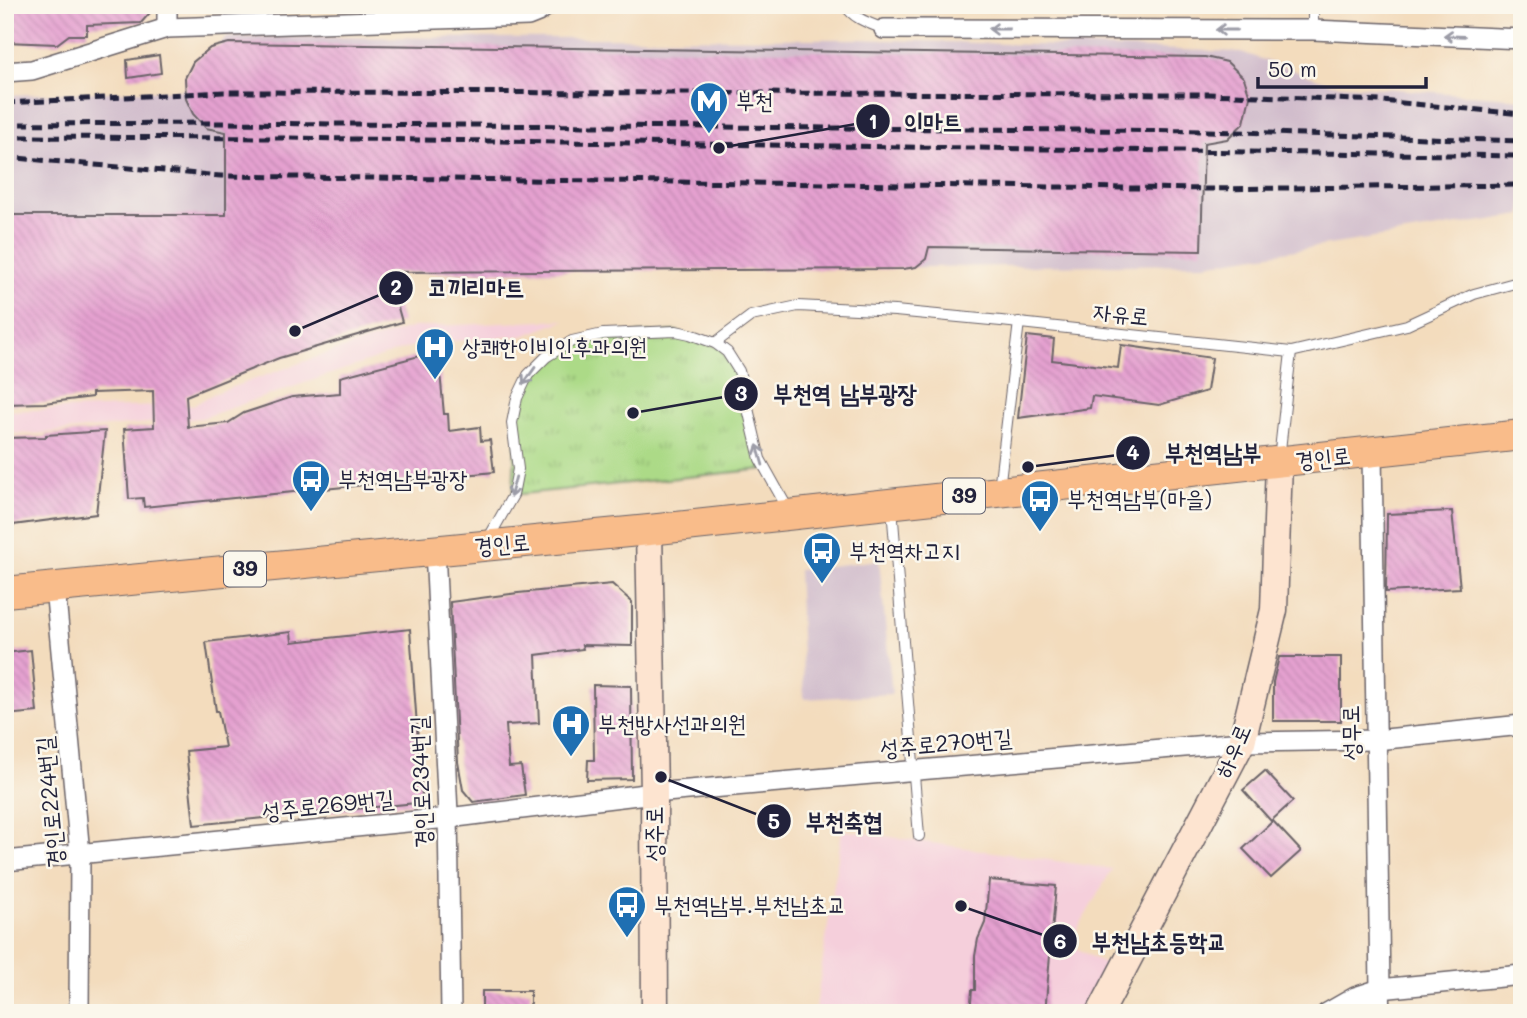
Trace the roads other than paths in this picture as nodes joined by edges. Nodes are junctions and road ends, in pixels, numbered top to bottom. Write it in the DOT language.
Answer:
graph roads {
  1 [pos="167,5"];
  2 [pos="548,5"];
  3 [pos="845,5"];
  4 [pos="1313,5"];
  5 [pos="167,28"];
  6 [pos="884,29"];
  7 [pos="1313,30"];
  8 [pos="1522,39"];
  9 [pos="5,72"];
  10 [pos="1522,281"];
  11 [pos="1019,322"];
  12 [pos="715,343"];
  13 [pos="1291,352"];
  14 [pos="1522,435"];
  15 [pos="1372,452"];
  16 [pos="1279,463"];
  17 [pos="999,492"];
  18 [pos="892,504"];
  19 [pos="791,514"];
  20 [pos="649,530"];
  21 [pos="485,545"];
  22 [pos="435,551"];
  23 [pos="55,587"];
  24 [pos="5,592"];
  25 [pos="1522,725"];
  26 [pos="1376,740"];
  27 [pos="1242,742"];
  28 [pos="913,771"];
  29 [pos="654,793"];
  30 [pos="448,818"];
  31 [pos="919,836"];
  32 [pos="80,854"];
  33 [pos="5,861"];
  34 [pos="1522,975"];
  35 [pos="1380,989"];
  36 [pos="79,1013"];
  37 [pos="451,1013"];
  38 [pos="655,1013"];
  39 [pos="1100,1013"];
  40 [pos="1327,1013"];
  41 [pos="1364,1013"];
  42 [pos="1381,1013"];
  1 -- 5 [label="street"];
  2 -- 5 [label="street"];
  3 -- 6 [label="lane"];
  4 -- 7 [label="lane"];
  5 -- 9 [label="street"];
  7 -- 6 [label="street, one-way"];
  8 -- 7 [label="street, one-way"];
  10 -- 13 [label="lane, 자유로"];
  11 -- 12 [label="lane, 자유로"];
  11 -- 13 [label="lane, 자유로"];
  11 -- 17 [label="lane"];
  19 -- 12 [label="lane, one-way"];
  12 -- 21 [label="lane, one-way"];
  13 -- 16 [label="lane"];
  14 -- 15 [label="main road, 경인로 / 39"];
  15 -- 16 [label="main road, 경인로 / 39"];
  15 -- 26 [label="street, 성무로"];
  16 -- 17 [label="main road, 경인로 / 39"];
  16 -- 27 [label="street, 하우로"];
  17 -- 18 [label="main road, 경인로 / 39"];
  18 -- 19 [label="main road, 경인로 / 39"];
  18 -- 28 [label="lane"];
  19 -- 20 [label="main road, 경인로 / 39"];
  20 -- 21 [label="main road, 경인로 / 39"];
  20 -- 29 [label="street, 성주로"];
  21 -- 22 [label="main road, 경인로 / 39"];
  22 -- 23 [label="main road, 경인로 / 39"];
  22 -- 30 [label="street, 경인로234번길"];
  23 -- 24 [label="main road, 경인로 / 39"];
  23 -- 32 [label="street, 경인로224번길"];
  25 -- 26 [label="street, 성주로270번길"];
  26 -- 27 [label="street, 성주로270번길"];
  26 -- 35 [label="street, 성무로"];
  27 -- 28 [label="street, 성주로270번길"];
  27 -- 39 [label="street, 하우로"];
  28 -- 29 [label="street, 성주로270번길"];
  28 -- 31 [label="lane"];
  29 -- 30 [label="street, 성주로269번길"];
  29 -- 38 [label="street, 성주로"];
  30 -- 32 [label="street, 성주로269번길"];
  30 -- 37 [label="street, 경인로234번길"];
  32 -- 33 [label="street, 성주로269번길"];
  32 -- 36 [label="street, 경인로224번길"];
  34 -- 35 [label="street"];
  35 -- 40 [label="street"];
  35 -- 41 [label="street"];
  35 -- 42 [label="street, 성무로"];
}
